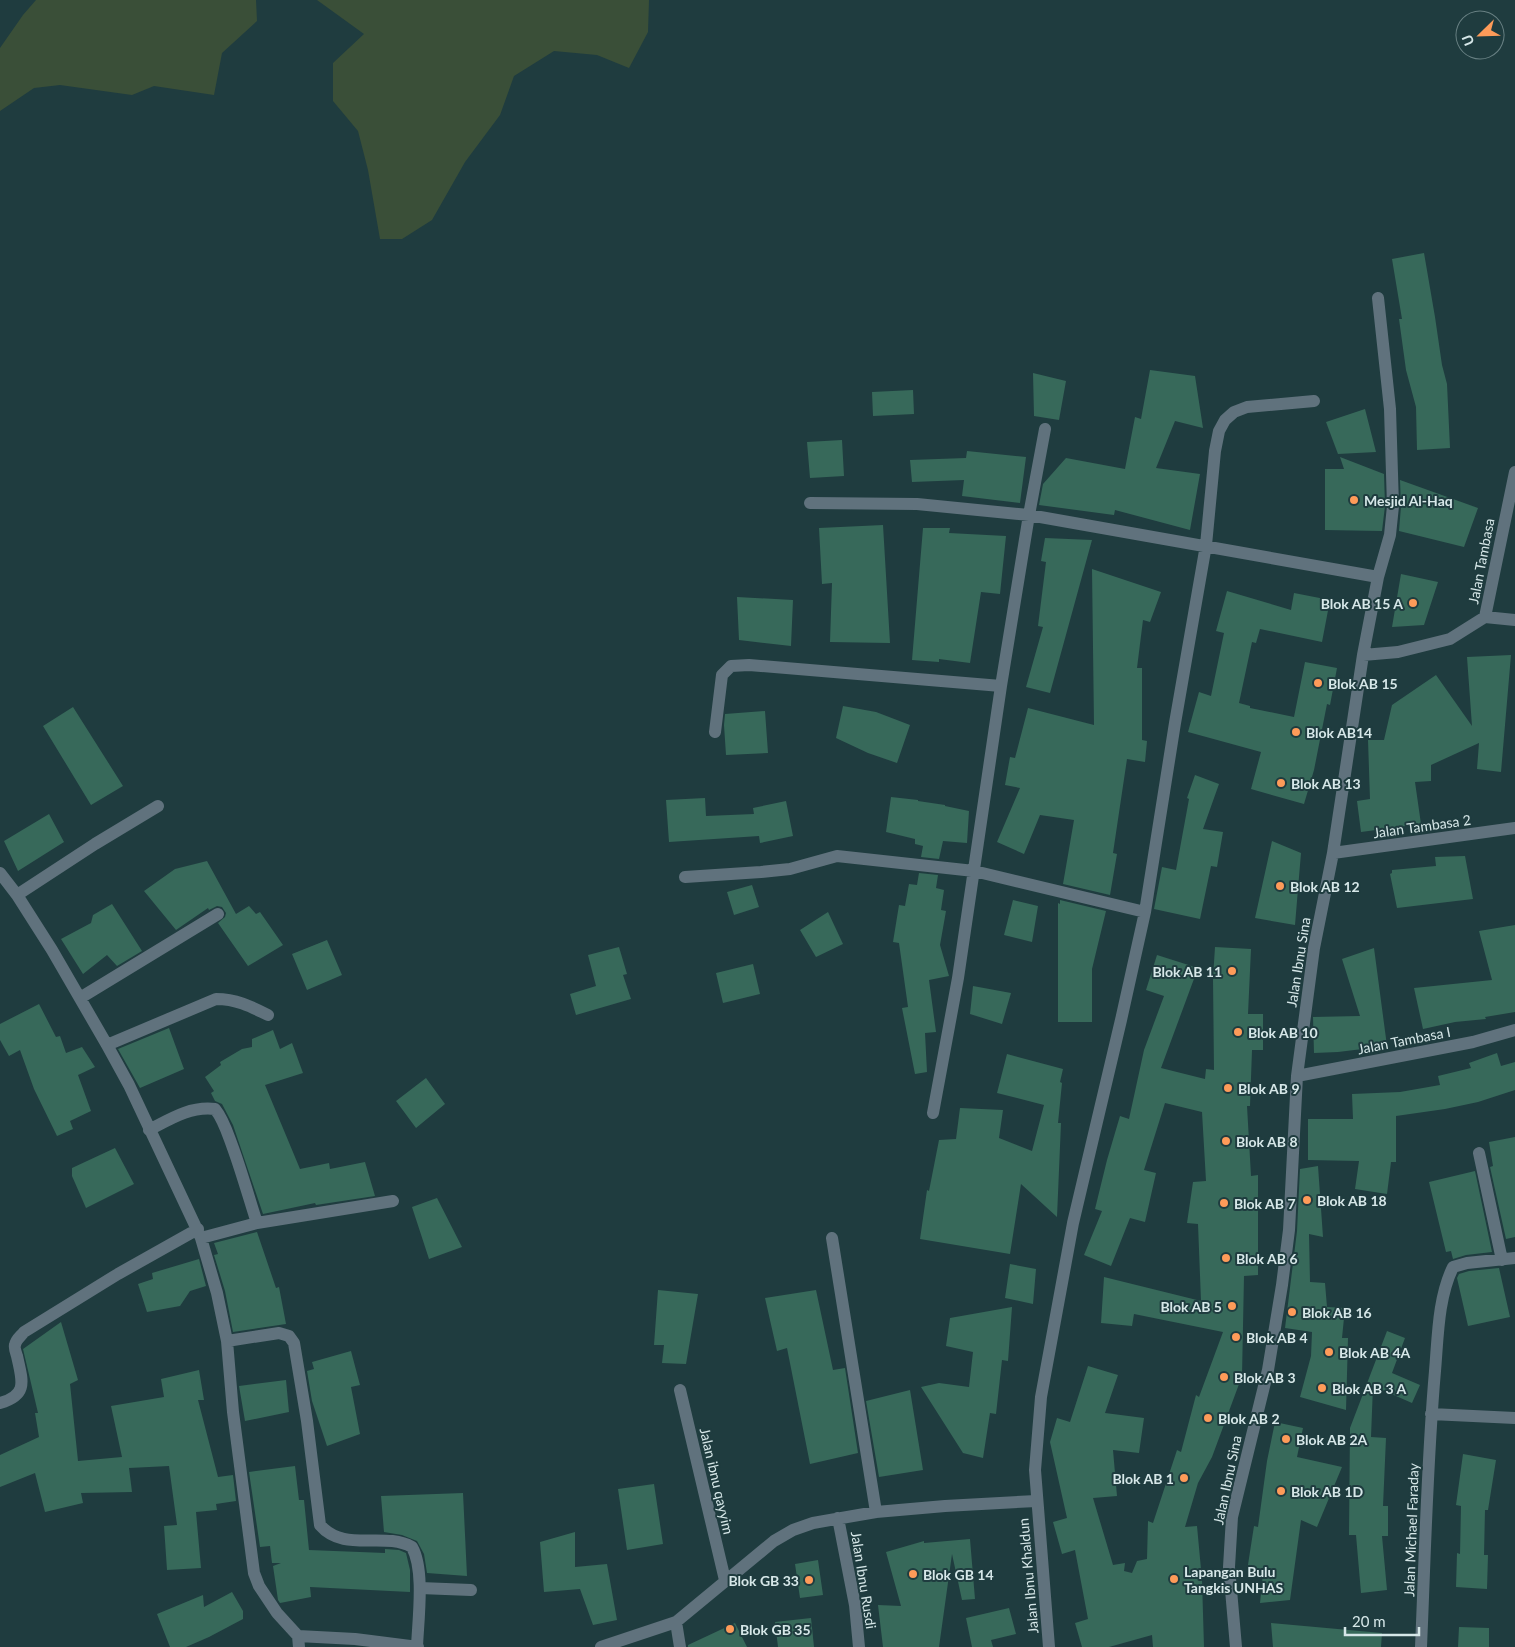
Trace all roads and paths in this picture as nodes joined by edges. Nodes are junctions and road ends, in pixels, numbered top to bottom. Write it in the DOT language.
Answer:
graph roads {
  1 [pos="1378,298"];
  2 [pos="1314,401"];
  3 [pos="1045,429"];
  4 [pos="1514,479"];
  5 [pos="810,503"];
  6 [pos="1029,515"];
  7 [pos="1206,545"];
  8 [pos="1378,577"];
  9 [pos="1485,617"];
  10 [pos="1515,620"];
  11 [pos="1363,655"];
  12 [pos="1001,686"];
  13 [pos="715,732"];
  14 [pos="158,806"];
  15 [pos="1515,828"];
  16 [pos="1334,853"];
  17 [pos="974,871"];
  18 [pos="0,873"];
  19 [pos="685,877"];
  20 [pos="17,895"];
  21 [pos="1145,912"];
  22 [pos="218,914"];
  23 [pos="80,998"];
  24 [pos="268,1015"];
  25 [pos="1515,1030"];
  26 [pos="107,1045"];
  27 [pos="1298,1076"];
  28 [pos="933,1113"];
  29 [pos="149,1130"];
  30 [pos="1479,1153"];
  31 [pos="393,1201"];
  32 [pos="256,1223"];
  33 [pos="200,1233"];
  34 [pos="832,1238"];
  35 [pos="1515,1258"];
  36 [pos="1502,1260"];
  37 [pos="227,1341"];
  38 [pos="680,1390"];
  39 [pos="0,1403"];
  40 [pos="1431,1414"];
  41 [pos="1515,1418"];
  42 [pos="1036,1501"];
  43 [pos="876,1512"];
  44 [pos="838,1518"];
  45 [pos="725,1580"];
  46 [pos="420,1588"];
  47 [pos="471,1590"];
  48 [pos="676,1622"];
  49 [pos="298,1641"];
  50 [pos="418,1647"];
  51 [pos="601,1647"];
  52 [pos="680,1647"];
  53 [pos="859,1647"];
  54 [pos="1049,1647"];
  55 [pos="1236,1647"];
  56 [pos="1422,1647"];
  1 -- 8 [label="street, Jalan Ibnu Sina"];
  2 -- 7 [label="street, Jalan Ibnu Khaldun"];
  3 -- 6 [label="street"];
  4 -- 9 [label="street, Jalan Tambasa"];
  5 -- 6 [label="street"];
  6 -- 7 [label="street"];
  6 -- 12 [label="street"];
  7 -- 8 [label="street"];
  7 -- 21 [label="street, Jalan Ibnu Khaldun"];
  8 -- 11 [label="street, Jalan Ibnu Sina"];
  9 -- 10 [label="street"];
  9 -- 11 [label="street, Jalan Tambasa"];
  11 -- 16 [label="street, Jalan Ibnu Sina"];
  12 -- 13 [label="street"];
  12 -- 17 [label="street"];
  14 -- 20 [label="street"];
  15 -- 16 [label="street, Jalan Tambasa 2"];
  16 -- 27 [label="street, Jalan Ibnu Sina"];
  17 -- 19 [label="street"];
  17 -- 21 [label="street"];
  17 -- 28 [label="street"];
  18 -- 20 [label="street"];
  20 -- 23 [label="street"];
  21 -- 42 [label="street, Jalan Ibnu Khaldun"];
  22 -- 23 [label="street"];
  23 -- 26 [label="street"];
  24 -- 26 [label="street"];
  25 -- 27 [label="street, Jalan Tambasa I"];
  26 -- 29 [label="street"];
  27 -- 55 [label="street, Jalan Ibnu Sina"];
  29 -- 32 [label="street"];
  29 -- 33 [label="street"];
  30 -- 36 [label="street"];
  31 -- 32 [label="street"];
  32 -- 33 [label="street"];
  33 -- 37 [label="street"];
  33 -- 39 [label="street"];
  34 -- 43 [label="street"];
  35 -- 36 [label="street, Jalan Michael Faraday"];
  36 -- 40 [label="street, Jalan Michael Faraday"];
  37 -- 46 [label="street"];
  37 -- 49 [label="street"];
  38 -- 45 [label="street, Jalan ibnu qayyim"];
  40 -- 41 [label="street"];
  40 -- 56 [label="street, Jalan Michael Faraday"];
  42 -- 43 [label="street"];
  42 -- 54 [label="street, Jalan Ibnu Khaldun"];
  43 -- 44 [label="street"];
  44 -- 45 [label="street"];
  44 -- 53 [label="street, Jalan Ibnu Rusdi"];
  45 -- 48 [label="street"];
  46 -- 47 [label="street"];
  46 -- 50 [label="street"];
  48 -- 51 [label="street"];
  48 -- 52 [label="street"];
  49 -- 50 [label="street"];
}
